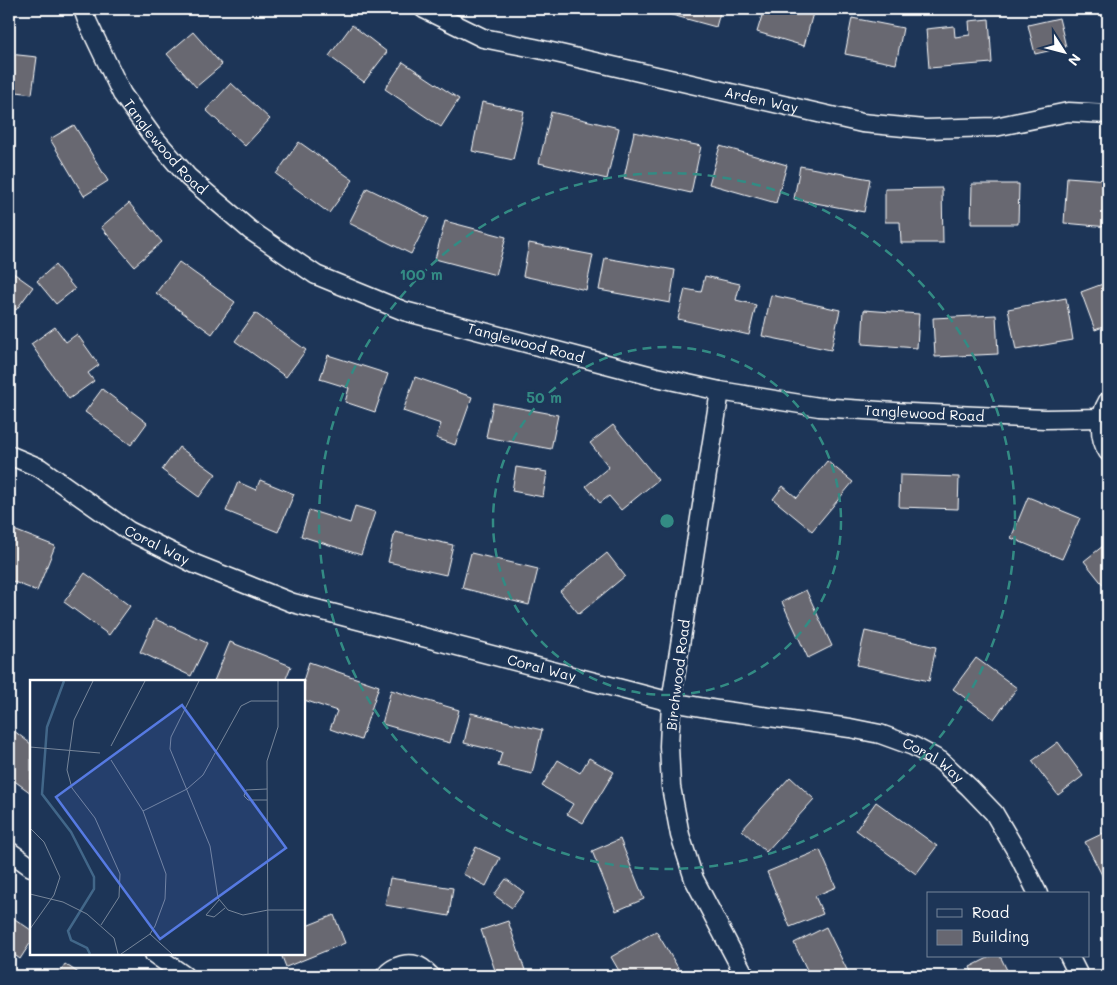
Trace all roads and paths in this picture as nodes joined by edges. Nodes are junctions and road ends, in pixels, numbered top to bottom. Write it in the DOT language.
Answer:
graph roads {
  1 [pos="83,9"];
  2 [pos="424,9"];
  3 [pos="1108,114"];
  4 [pos="720,391"];
  5 [pos="1108,401"];
  6 [pos="1101,418"];
  7 [pos="1108,452"];
  8 [pos="9,455"];
  9 [pos="671,702"];
  10 [pos="9,850"];
  11 [pos="30,866"];
  12 [pos="1037,892"];
  13 [pos="155,955"];
  14 [pos="1070,958"];
  15 [pos="185,976"];
  16 [pos="385,976"];
  17 [pos="431,976"];
  18 [pos="745,976"];
  19 [pos="1079,976"];
  1 -- 4 [label="street, Tanglewood Road"];
  2 -- 3 [label="street, Arden Way"];
  4 -- 6 [label="street, Tanglewood Road"];
  4 -- 9 [label="street, Birchwood Road"];
  5 -- 6 [label="street"];
  6 -- 7 [label="street"];
  8 -- 9 [label="street, Coral Way"];
  9 -- 12 [label="street, Coral Way"];
  9 -- 18 [label="street, Birchwood Road"];
  10 -- 11 [label="street"];
  13 -- 15 [label="street"];
  14 -- 19 [label="street"];
  16 -- 17 [label="street"];
}
